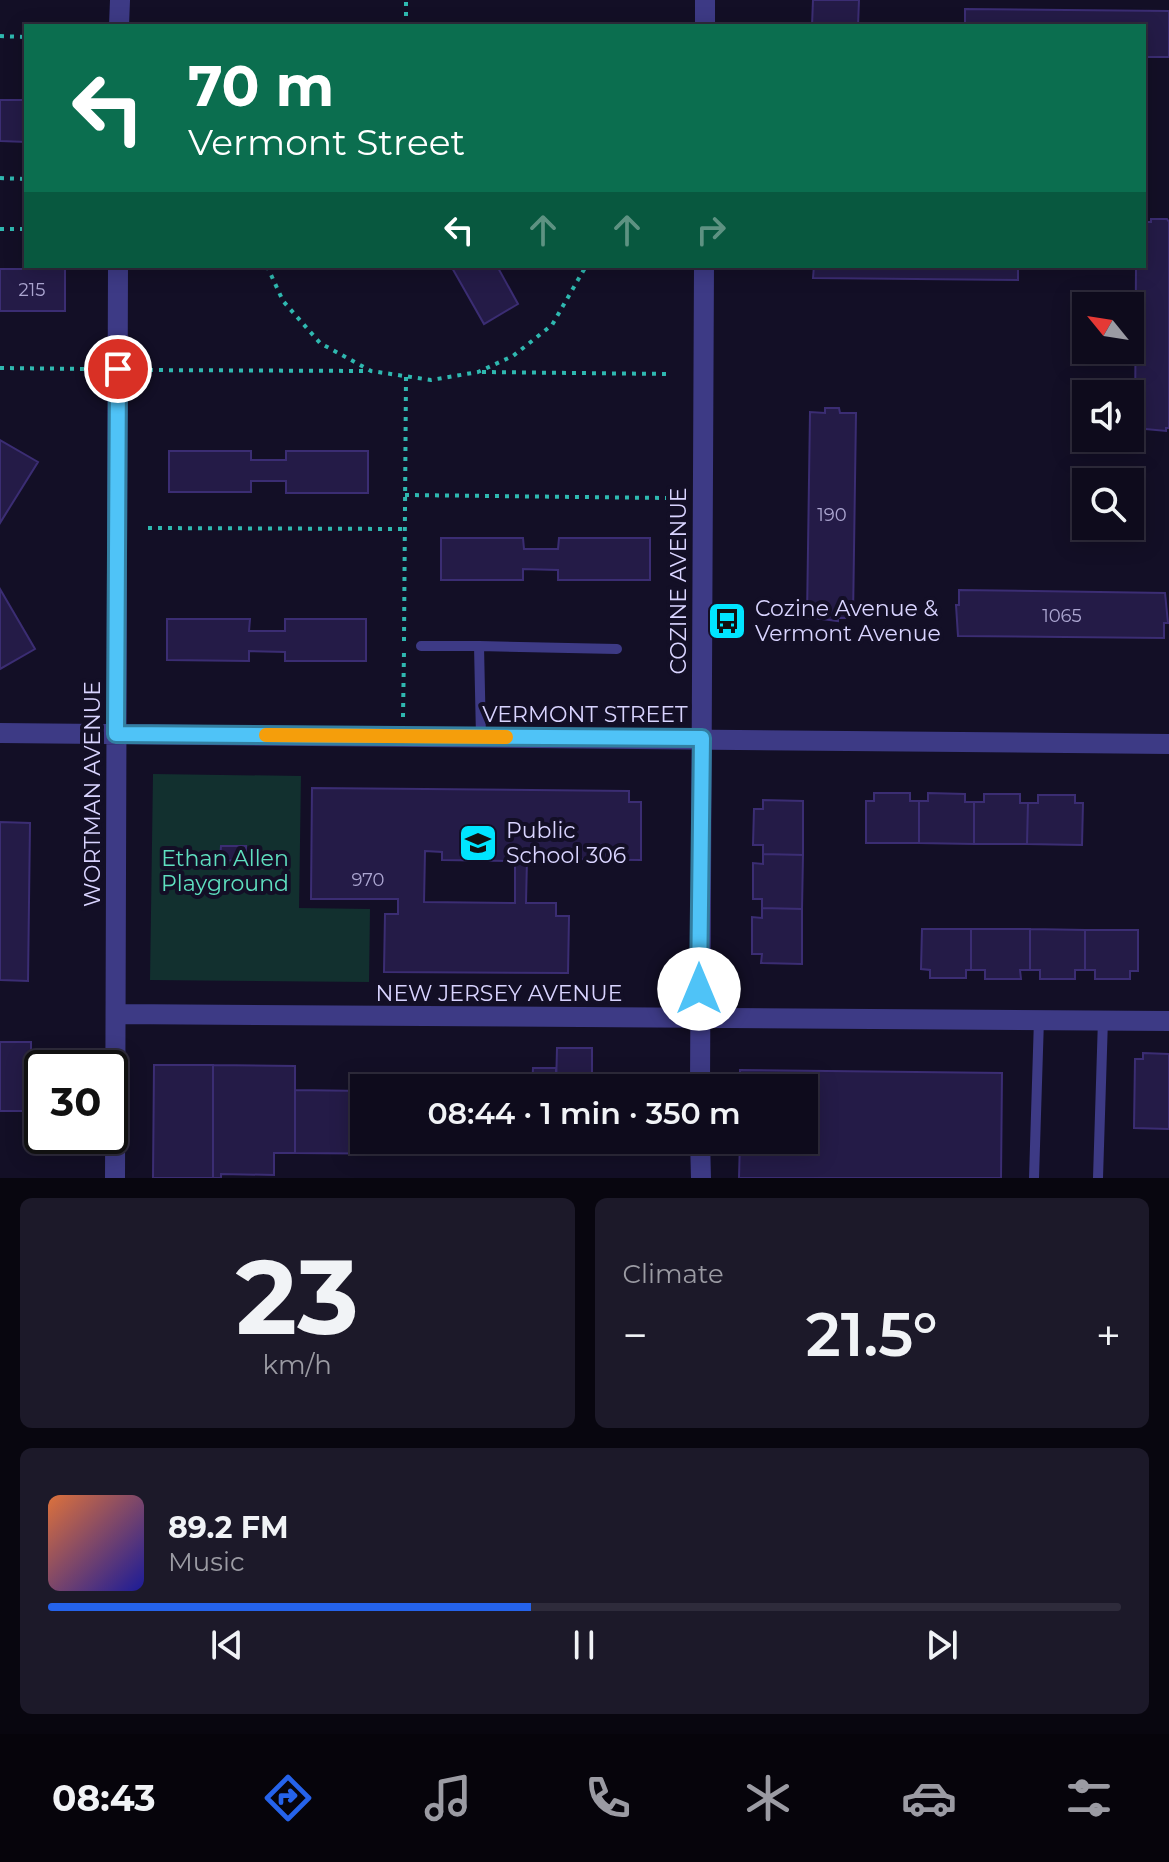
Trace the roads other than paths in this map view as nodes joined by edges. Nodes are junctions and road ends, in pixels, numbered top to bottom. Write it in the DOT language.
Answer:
graph roads {
  1 [pos="120,0"];
  2 [pos="705,0"];
  3 [pos="119,24"];
  4 [pos="705,24"];
  5 [pos="118,268"];
  6 [pos="704,268"];
  7 [pos="421,646"];
  8 [pos="479,646"];
  9 [pos="617,649"];
  10 [pos="0,733"];
  11 [pos="116,734"];
  12 [pos="481,737"];
  13 [pos="702,738"];
  14 [pos="1169,744"];
  15 [pos="116,1014"];
  16 [pos="699,1018"];
  17 [pos="1039,1019"];
  18 [pos="1103,1019"];
  19 [pos="1169,1021"];
  20 [pos="700,1074"];
  21 [pos="700,1154"];
  22 [pos="115,1178"];
  23 [pos="701,1178"];
  24 [pos="1034,1178"];
  25 [pos="1098,1178"];
  1 -- 3 [label="street"];
  2 -- 4 [label="street"];
  5 -- 11 [label="street, WORTMAN AVENUE"];
  6 -- 13 [label="street, COZINE AVENUE"];
  7 -- 8 [label="lane"];
  8 -- 9 [label="lane"];
  8 -- 12 [label="lane"];
  10 -- 11 [label="street, VERMONT STREET"];
  11 -- 12 [label="street, VERMONT STREET"];
  11 -- 15 [label="street, WORTMAN AVENUE"];
  12 -- 13 [label="street, VERMONT STREET"];
  13 -- 14 [label="street, VERMONT STREET"];
  13 -- 16 [label="street, COZINE AVENUE"];
  15 -- 16 [label="street, NEW JERSEY AVENUE"];
  15 -- 22 [label="street, WORTMAN AVENUE"];
  16 -- 17 [label="street, NEW JERSEY AVENUE"];
  16 -- 20 [label="street, COZINE AVENUE"];
  17 -- 18 [label="street, NEW JERSEY AVENUE"];
  17 -- 24 [label="lane"];
  18 -- 19 [label="street, NEW JERSEY AVENUE"];
  18 -- 25 [label="lane"];
  21 -- 23 [label="street"];
}
